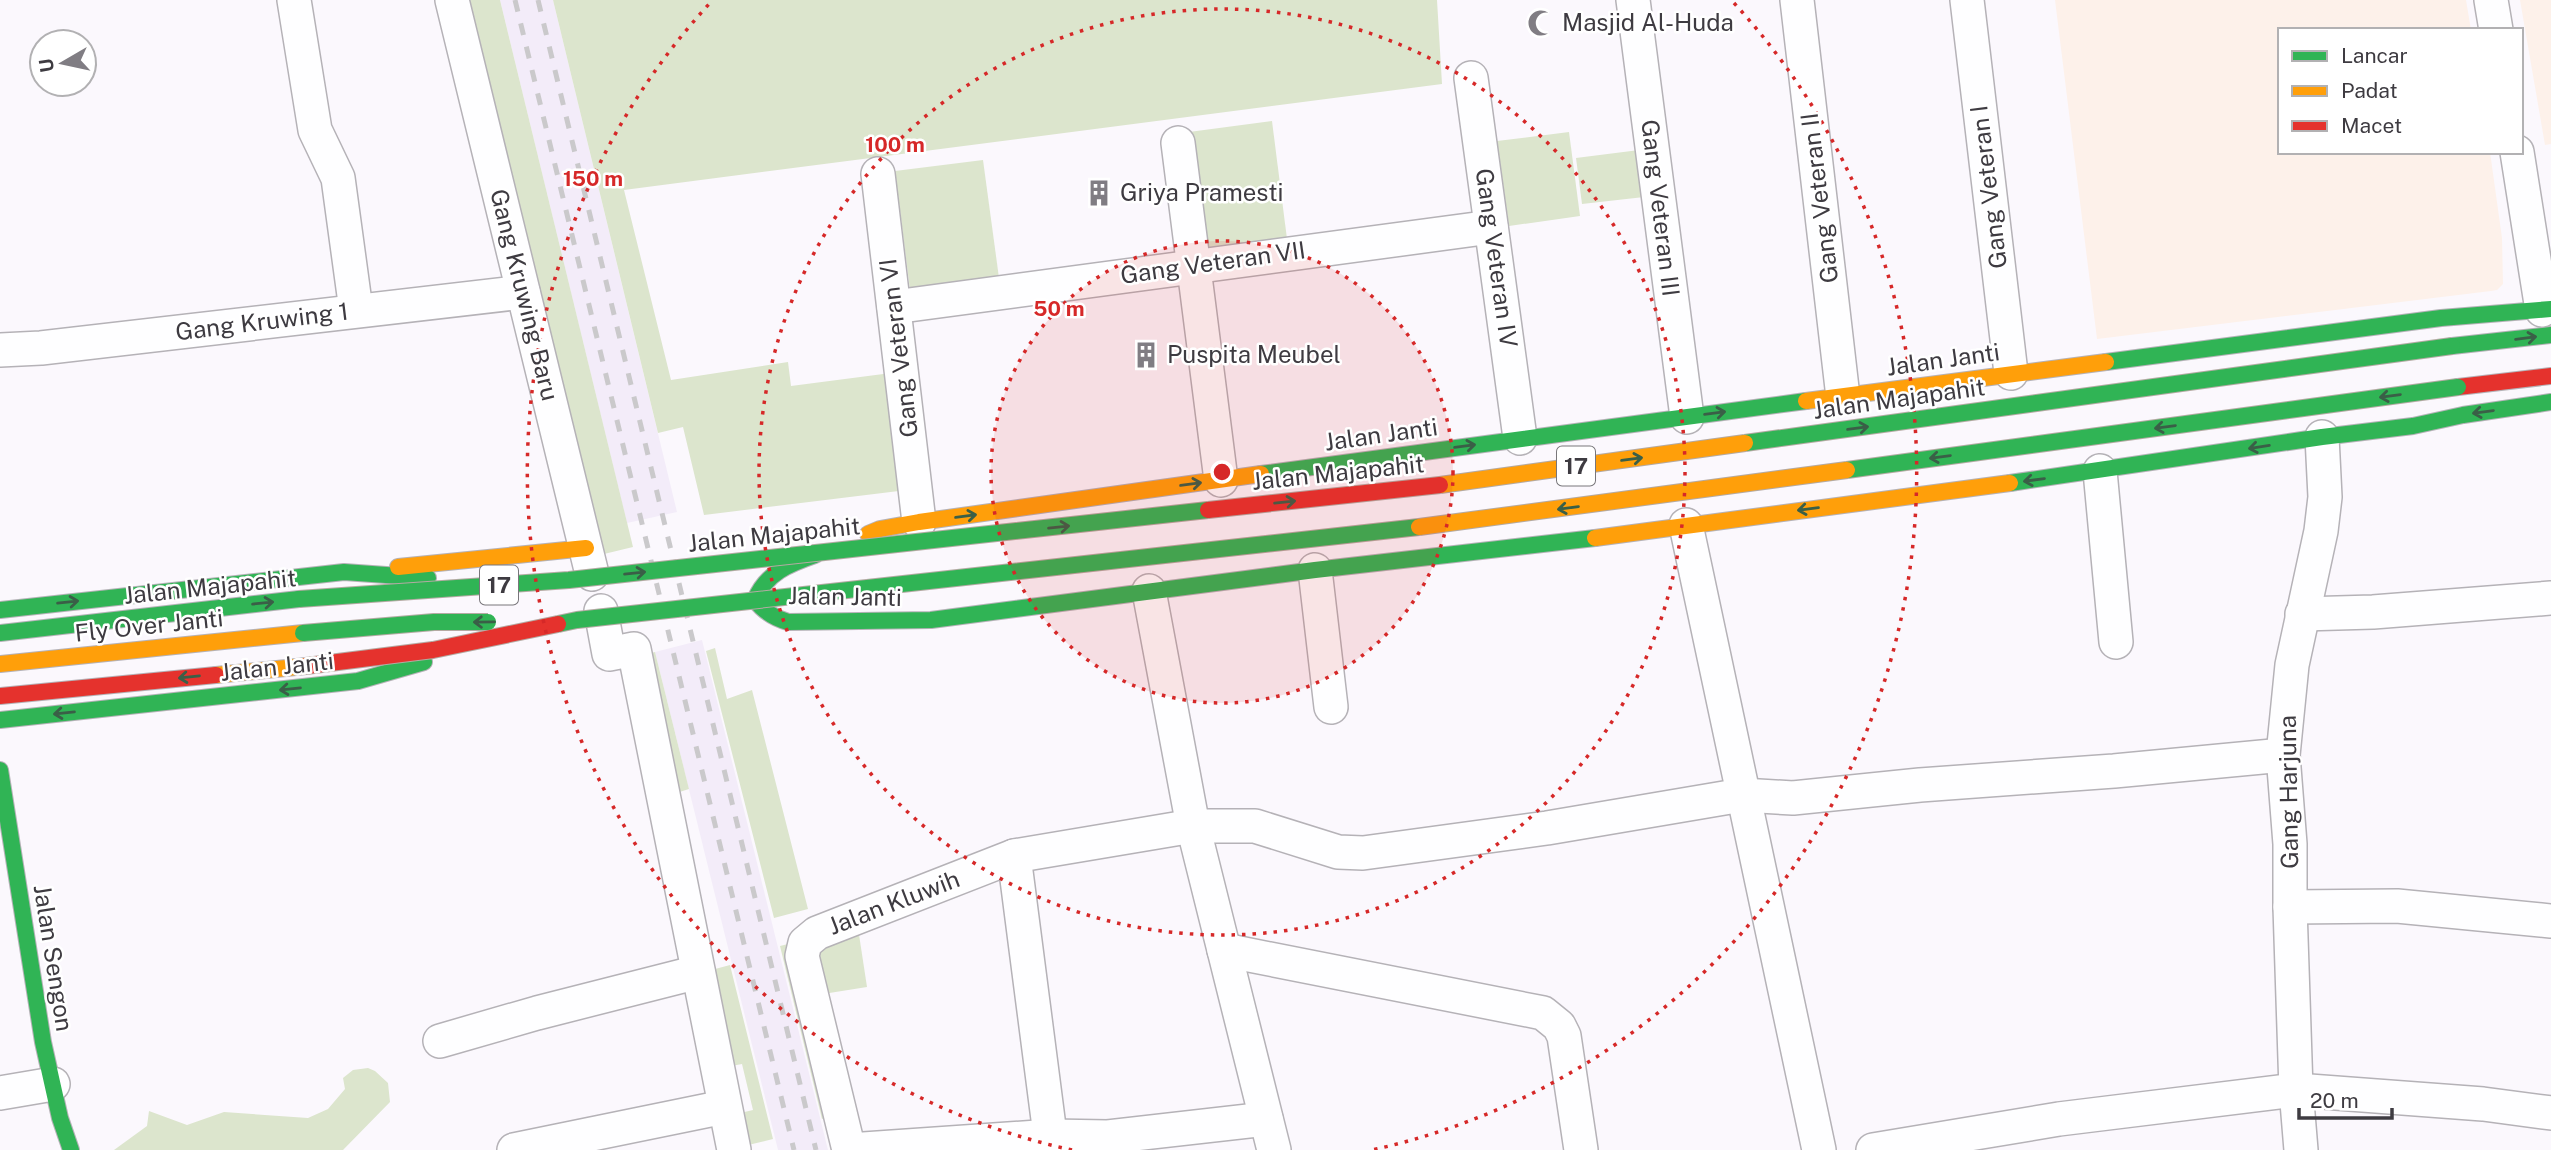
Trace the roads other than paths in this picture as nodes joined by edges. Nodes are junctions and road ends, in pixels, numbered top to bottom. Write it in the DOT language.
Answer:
graph roads {
  1 [pos="294,0"];
  2 [pos="452,0"];
  3 [pos="1633,0"];
  4 [pos="1797,0"];
  5 [pos="1967,0"];
  6 [pos="2491,0"];
  7 [pos="2496,28"];
  8 [pos="1471,78"];
  9 [pos="1178,143"];
  10 [pos="2517,154"];
  11 [pos="878,174"];
  12 [pos="1491,226"];
  13 [pos="1194,266"];
  14 [pos="523,292"];
  15 [pos="894,307"];
  16 [pos="356,310"];
  17 [pos="2548,318"];
  18 [pos="0,349"];
  19 [pos="2011,373"];
  20 [pos="2551,376"];
  21 [pos="1843,397"];
  22 [pos="2551,402"];
  23 [pos="1687,417"];
  24 [pos="2322,437"];
  25 [pos="1506,440"];
  26 [pos="2101,471"];
  27 [pos="1221,480"];
  28 [pos="919,522"];
  29 [pos="1686,525"];
  30 [pos="586,548"];
  31 [pos="1506,549"];
  32 [pos="1315,570"];
  33 [pos="344,572"];
  34 [pos="1149,591"];
  35 [pos="2551,598"];
  36 [pos="593,605"];
  37 [pos="0,610"];
  38 [pos="2302,614"];
  39 [pos="931,620"];
  40 [pos="0,633"];
  41 [pos="2116,642"];
  42 [pos="0,664"];
  43 [pos="358,681"];
  44 [pos="0,696"];
  45 [pos="1331,707"];
  46 [pos="0,720"];
  47 [pos="2283,755"];
  48 [pos="0,770"];
  49 [pos="1742,795"];
  50 [pos="1193,826"];
  51 [pos="1014,856"];
  52 [pos="2290,907"];
  53 [pos="2551,921"];
  54 [pos="1224,950"];
  55 [pos="698,972"];
  56 [pos="440,1041"];
  57 [pos="53,1084"];
  58 [pos="2296,1090"];
  59 [pos="0,1093"];
  60 [pos="724,1107"];
  61 [pos="2551,1113"];
  62 [pos="1270,1135"];
  63 [pos="1051,1143"];
  64 [pos="71,1150"];
  65 [pos="514,1150"];
  66 [pos="734,1150"];
  67 [pos="849,1150"];
  68 [pos="1581,1150"];
  69 [pos="1819,1150"];
  70 [pos="1873,1150"];
  71 [pos="2301,1150"];
  1 -- 16 [label="street"];
  2 -- 14 [label="street, Gang Kruwing Baru"];
  3 -- 23 [label="street, Gang Veteran III"];
  4 -- 21 [label="street, Gang Veteran II"];
  5 -- 19 [label="street, Gang Veteran I"];
  6 -- 7 [label="street"];
  8 -- 12 [label="street, Gang Veteran IV"];
  9 -- 13 [label="street"];
  10 -- 17 [label="street"];
  11 -- 15 [label="street, Gang Veteran VI"];
  12 -- 13 [label="street, Gang Veteran VII"];
  12 -- 25 [label="street, Gang Veteran IV"];
  13 -- 15 [label="street, Gang Veteran VII"];
  13 -- 27 [label="street"];
  14 -- 16 [label="street, Gang Kruwing 1"];
  14 -- 30 [label="street, Gang Kruwing Baru"];
  15 -- 28 [label="street, Gang Veteran VI"];
  16 -- 18 [label="street, Gang Kruwing 1"];
  17 -- 19 [label="main road, Jalan Janti"];
  40 -- 17 [label="main road, Jalan Majapahit / 17, one-way, bridge"];
  19 -- 21 [label="main road, Jalan Janti"];
  20 -- 36 [label="main road, 17, one-way, bridge"];
  23 -- 21 [label="main road, Jalan Janti, one-way"];
  22 -- 24 [label="main road, Jalan Janti, one-way"];
  23 -- 25 [label="main road, Jalan Janti"];
  24 -- 26 [label="main road, Jalan Janti, one-way"];
  24 -- 38 [label="street, Gang Harjuna"];
  27 -- 25 [label="main road, Jalan Janti, one-way"];
  25 -- 31 [label="main road"];
  26 -- 29 [label="main road, Jalan Janti, one-way"];
  26 -- 41 [label="street"];
  28 -- 27 [label="main road, Jalan Janti, one-way"];
  28 -- 39 [label="main road"];
  28 -- 39 [label="main road, Jalan Janti"];
  29 -- 31 [label="main road, Jalan Janti"];
  29 -- 49 [label="street"];
  30 -- 33 [label="main road"];
  30 -- 36 [label="street, Gang Kruwing Baru"];
  31 -- 32 [label="main road, Jalan Janti"];
  32 -- 34 [label="main road, Jalan Janti"];
  32 -- 45 [label="street"];
  33 -- 36 [label="main road"];
  37 -- 33 [label="main road, one-way"];
  33 -- 43 [label="main road"];
  34 -- 39 [label="main road, Jalan Janti"];
  34 -- 50 [label="street"];
  35 -- 38 [label="street"];
  36 -- 42 [label="main road, Fly Over Janti / 17, one-way, bridge"];
  36 -- 43 [label="main road, Jalan Janti"];
  36 -- 44 [label="main road, 17, one-way, bridge"];
  36 -- 55 [label="street, Gang Kruwing Baru"];
  38 -- 47 [label="street, Gang Harjuna"];
  43 -- 46 [label="main road, Jalan Janti, one-way"];
  47 -- 49 [label="street, Jalan Kluwih"];
  47 -- 52 [label="street, Gang Harjuna"];
  48 -- 57 [label="main road, Jalan Sengon"];
  49 -- 50 [label="street, Jalan Kluwih"];
  49 -- 69 [label="street"];
  50 -- 51 [label="street, Jalan Kluwih"];
  50 -- 54 [label="street"];
  51 -- 63 [label="street"];
  51 -- 67 [label="street, Jalan Kluwih"];
  52 -- 53 [label="street"];
  52 -- 58 [label="street, Gang Harjuna"];
  54 -- 62 [label="street"];
  54 -- 68 [label="street"];
  55 -- 56 [label="street"];
  55 -- 60 [label="street"];
  57 -- 59 [label="street"];
  57 -- 64 [label="main road, Jalan Sengon"];
  58 -- 61 [label="street"];
  58 -- 70 [label="street"];
  58 -- 71 [label="street, Gang Harjuna"];
  60 -- 65 [label="street"];
  60 -- 66 [label="street"];
  62 -- 63 [label="street"];
  63 -- 67 [label="street"];
}
